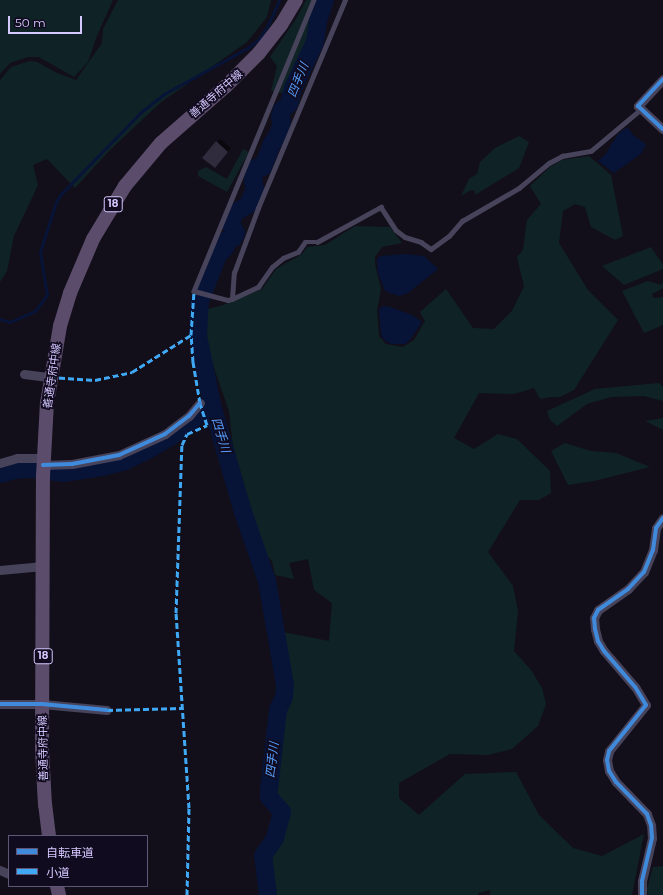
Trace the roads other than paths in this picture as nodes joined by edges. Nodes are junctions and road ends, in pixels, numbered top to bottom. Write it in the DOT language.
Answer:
graph roads {
  1 [pos="296,0"];
  2 [pos="314,0"];
  3 [pos="345,0"];
  4 [pos="663,79"];
  5 [pos="641,108"];
  6 [pos="663,129"];
  7 [pos="230,300"];
  8 [pos="24,374"];
  9 [pos="50,377"];
  10 [pos="200,403"];
  11 [pos="0,463"];
  12 [pos="43,467"];
  13 [pos="663,518"];
  14 [pos="43,566"];
  15 [pos="0,570"];
  16 [pos="0,704"];
  17 [pos="42,704"];
  18 [pos="107,710"];
  19 [pos="49,835"];
  20 [pos="642,895"];
  1 -- 9 [label="main road, 善通寺府中線 / 18"];
  2 -- 7 [label="lane"];
  3 -- 7 [label="lane"];
  4 -- 5 [label="street"];
  5 -- 6 [label="street"];
  5 -- 7 [label="lane"];
  8 -- 9 [label="street"];
  9 -- 12 [label="main road, 善通寺府中線 / 18"];
  10 -- 12 [label="street"];
  11 -- 12 [label="street"];
  12 -- 14 [label="main road, 善通寺府中線 / 18"];
  13 -- 20 [label="street"];
  14 -- 15 [label="street"];
  14 -- 17 [label="main road, 善通寺府中線 / 18"];
  16 -- 17 [label="street"];
  17 -- 18 [label="street"];
  17 -- 19 [label="main road, 善通寺府中線 / 18"];
}
